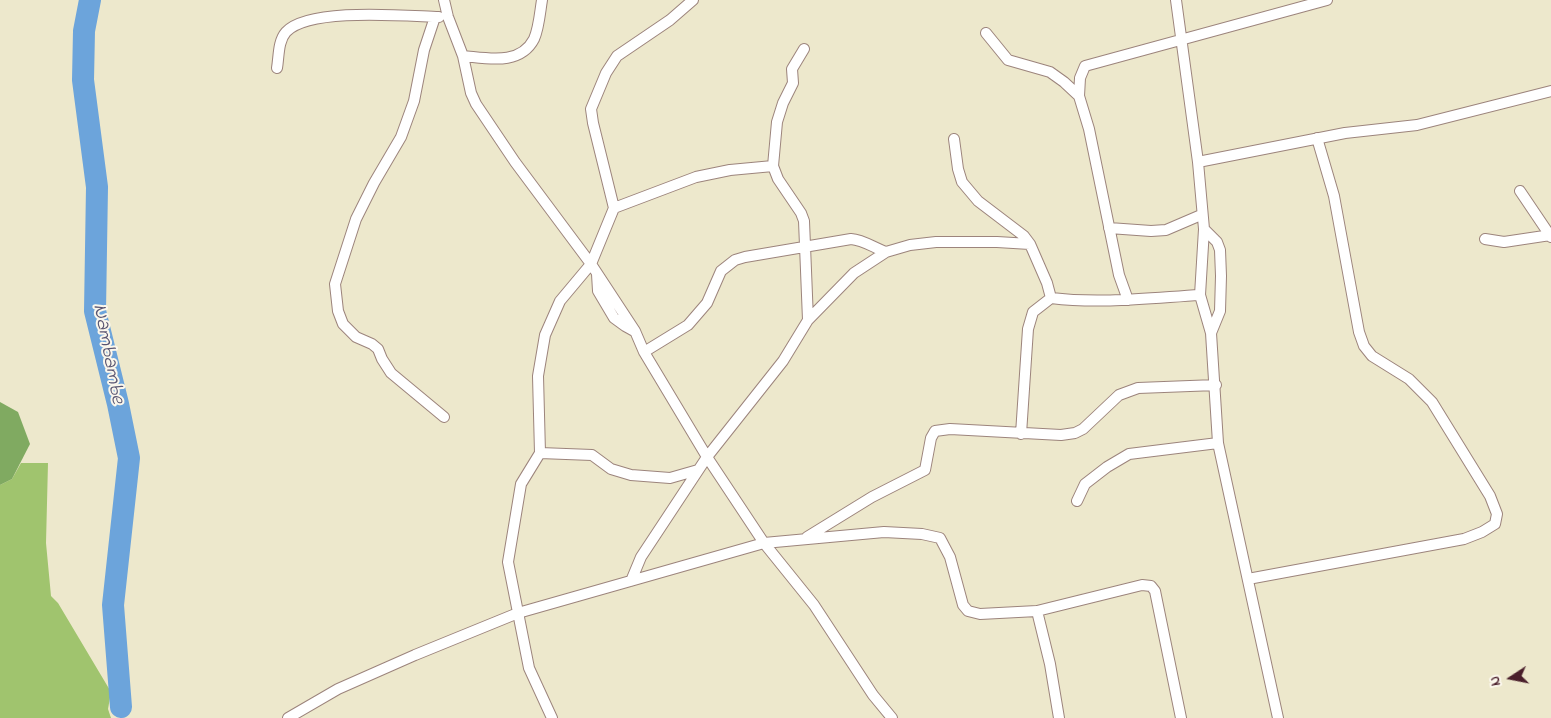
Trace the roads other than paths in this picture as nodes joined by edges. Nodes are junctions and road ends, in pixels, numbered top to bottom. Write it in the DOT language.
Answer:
graph roads {
  1 [pos="444,0"];
  2 [pos="542,0"];
  3 [pos="693,0"];
  4 [pos="1176,0"];
  5 [pos="1326,0"];
  6 [pos="435,17"];
  7 [pos="448,17"];
  8 [pos="986,33"];
  9 [pos="1181,40"];
  10 [pos="804,49"];
  11 [pos="463,56"];
  12 [pos="277,68"];
  13 [pos="1551,91"];
  14 [pos="1079,96"];
  15 [pos="1317,138"];
  16 [pos="954,139"];
  17 [pos="1198,162"];
  18 [pos="773,166"];
  19 [pos="1520,191"];
  20 [pos="614,208"];
  21 [pos="1202,215"];
  22 [pos="1109,228"];
  23 [pos="1204,230"];
  24 [pos="1551,236"];
  25 [pos="1485,239"];
  26 [pos="1030,244"];
  27 [pos="806,247"];
  28 [pos="886,252"];
  29 [pos="594,268"];
  30 [pos="1200,295"];
  31 [pos="1051,298"];
  32 [pos="1128,300"];
  33 [pos="808,320"];
  34 [pos="1211,333"];
  35 [pos="644,352"];
  36 [pos="1216,385"];
  37 [pos="444,417"];
  38 [pos="1020,434"];
  39 [pos="1218,443"];
  40 [pos="540,453"];
  41 [pos="707,456"];
  42 [pos="698,470"];
  43 [pos="670,478"];
  44 [pos="688,486"];
  45 [pos="1077,501"];
  46 [pos="804,539"];
  47 [pos="764,544"];
  48 [pos="1248,580"];
  49 [pos="630,581"];
  50 [pos="1037,611"];
  51 [pos="518,613"];
  52 [pos="288,718"];
  53 [pos="552,718"];
  54 [pos="892,718"];
  55 [pos="1059,718"];
  56 [pos="1181,718"];
  57 [pos="1278,718"];
  1 -- 7 [label="street"];
  2 -- 11 [label="street"];
  3 -- 20 [label="street"];
  4 -- 9 [label="street"];
  5 -- 9 [label="street"];
  6 -- 7 [label="street"];
  6 -- 12 [label="street"];
  6 -- 37 [label="street"];
  7 -- 11 [label="street"];
  8 -- 14 [label="street"];
  9 -- 14 [label="street"];
  9 -- 17 [label="street"];
  10 -- 18 [label="street"];
  11 -- 29 [label="street"];
  13 -- 15 [label="street"];
  14 -- 22 [label="street"];
  15 -- 17 [label="street"];
  15 -- 48 [label="street"];
  16 -- 26 [label="street"];
  17 -- 21 [label="street"];
  18 -- 20 [label="street"];
  18 -- 27 [label="street"];
  19 -- 24 [label="street"];
  20 -- 29 [label="street"];
  21 -- 22 [label="street"];
  21 -- 23 [label="street"];
  22 -- 32 [label="street"];
  23 -- 30 [label="street"];
  23 -- 34 [label="street"];
  24 -- 25 [label="street"];
  26 -- 28 [label="street"];
  26 -- 31 [label="street"];
  27 -- 28 [label="street"];
  27 -- 33 [label="street"];
  27 -- 35 [label="street"];
  28 -- 33 [label="street"];
  29 -- 35 [label="street"];
  29 -- 40 [label="street"];
  30 -- 32 [label="street"];
  30 -- 34 [label="street"];
  31 -- 32 [label="street"];
  31 -- 38 [label="street"];
  33 -- 41 [label="street"];
  34 -- 36 [label="street"];
  35 -- 41 [label="street"];
  36 -- 38 [label="street"];
  36 -- 39 [label="street"];
  38 -- 46 [label="street"];
  39 -- 45 [label="street"];
  39 -- 48 [label="street"];
  40 -- 43 [label="street"];
  40 -- 51 [label="street"];
  41 -- 42 [label="street"];
  41 -- 47 [label="street"];
  42 -- 43 [label="street"];
  42 -- 44 [label="street"];
  43 -- 44 [label="street"];
  44 -- 49 [label="street"];
  46 -- 47 [label="street"];
  46 -- 50 [label="street"];
  47 -- 49 [label="street"];
  47 -- 54 [label="street"];
  48 -- 57 [label="street"];
  49 -- 51 [label="street"];
  50 -- 55 [label="street"];
  50 -- 56 [label="street"];
  51 -- 52 [label="street"];
  51 -- 53 [label="street"];
}
